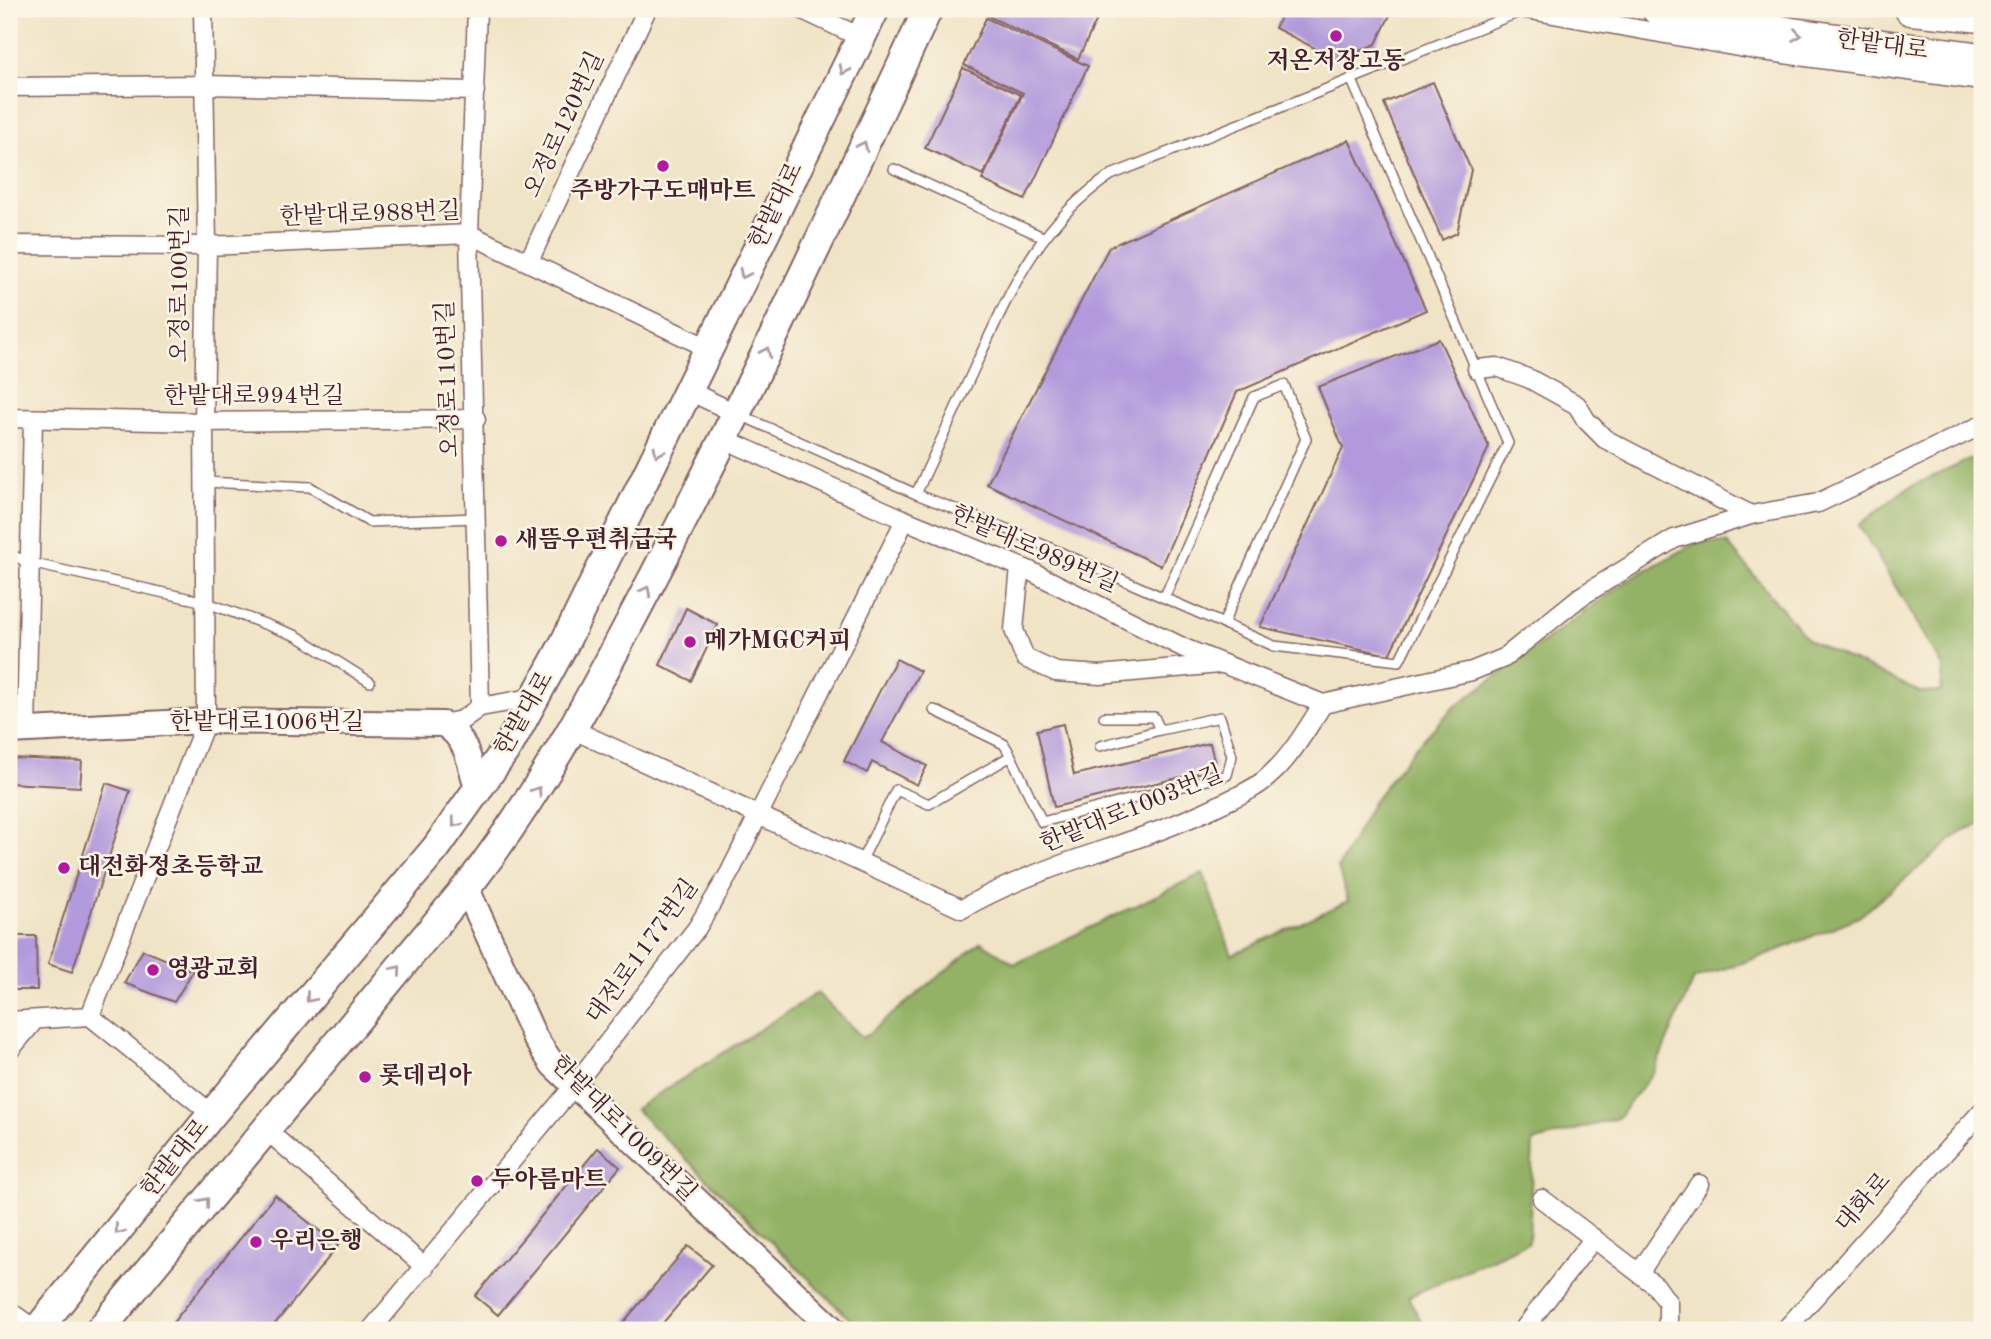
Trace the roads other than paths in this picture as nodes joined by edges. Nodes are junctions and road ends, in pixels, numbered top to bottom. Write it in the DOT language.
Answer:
graph roads {
  1 [pos="203,9"];
  2 [pos="477,9"];
  3 [pos="646,9"];
  4 [pos="801,9"];
  5 [pos="874,9"];
  6 [pos="928,9"];
  7 [pos="1526,9"];
  8 [pos="1658,9"];
  9 [pos="1911,9"];
  10 [pos="1982,16"];
  11 [pos="860,37"];
  12 [pos="1982,59"];
  13 [pos="1351,78"];
  14 [pos="1982,81"];
  15 [pos="204,85"];
  16 [pos="9,86"];
  17 [pos="475,91"];
  18 [pos="894,169"];
  19 [pos="469,234"];
  20 [pos="1043,237"];
  21 [pos="9,246"];
  22 [pos="207,246"];
  23 [pos="528,261"];
  24 [pos="708,348"];
  25 [pos="1477,369"];
  26 [pos="687,390"];
  27 [pos="737,414"];
  28 [pos="9,418"];
  29 [pos="33,419"];
  30 [pos="476,419"];
  31 [pos="204,422"];
  32 [pos="1982,425"];
  33 [pos="724,439"];
  34 [pos="204,482"];
  35 [pos="916,494"];
  36 [pos="1751,515"];
  37 [pos="477,518"];
  38 [pos="905,520"];
  39 [pos="9,554"];
  40 [pos="30,563"];
  41 [pos="1020,567"];
  42 [pos="1164,598"];
  43 [pos="205,602"];
  44 [pos="1223,624"];
  45 [pos="1223,664"];
  46 [pos="370,682"];
  47 [pos="537,697"];
  48 [pos="1323,704"];
  49 [pos="480,707"];
  50 [pos="934,710"];
  51 [pos="1104,717"];
  52 [pos="206,722"];
  53 [pos="443,724"];
  54 [pos="574,730"];
  55 [pos="1160,730"];
  56 [pos="17,731"];
  57 [pos="1100,746"];
  58 [pos="1010,756"];
  59 [pos="1227,775"];
  60 [pos="478,793"];
  61 [pos="1240,794"];
  62 [pos="758,814"];
  63 [pos="861,862"];
  64 [pos="466,887"];
  65 [pos="90,1016"];
  66 [pos="9,1021"];
  67 [pos="34,1021"];
  68 [pos="9,1051"];
  69 [pos="573,1087"];
  70 [pos="1982,1111"];
  71 [pos="212,1114"];
  72 [pos="265,1129"];
  73 [pos="1699,1184"];
  74 [pos="1542,1199"];
  75 [pos="1594,1238"];
  76 [pos="425,1267"];
  77 [pos="1639,1273"];
  78 [pos="9,1311"];
  79 [pos="104,1329"];
  80 [pos="36,1330"];
  81 [pos="371,1330"];
  82 [pos="834,1330"];
  83 [pos="1523,1330"];
  84 [pos="1668,1330"];
  85 [pos="1785,1330"];
  1 -- 15 [label="street, 오정로100번길"];
  2 -- 17 [label="street, 오정로110번길"];
  3 -- 23 [label="street, 오정로120번길"];
  4 -- 11 [label="street"];
  5 -- 11 [label="main road, 한밭대로"];
  27 -- 6 [label="main road, 한밭대로, one-way"];
  7 -- 13 [label="lane"];
  7 -- 14 [label="street"];
  8 -- 12 [label="highway, 한밭대로, one-way"];
  9 -- 10 [label="highway, 한밭대로"];
  11 -- 24 [label="main road, 한밭대로, one-way"];
  13 -- 20 [label="lane"];
  13 -- 25 [label="lane"];
  15 -- 16 [label="street"];
  15 -- 17 [label="street"];
  15 -- 22 [label="street, 오정로100번길"];
  17 -- 19 [label="street, 오정로110번길"];
  18 -- 20 [label="lane"];
  19 -- 22 [label="street, 한밭대로988번길"];
  19 -- 23 [label="street, 한밭대로988번길"];
  19 -- 30 [label="street, 오정로110번길"];
  20 -- 35 [label="lane"];
  21 -- 22 [label="street, 한밭대로988번길"];
  22 -- 31 [label="street, 오정로100번길"];
  23 -- 24 [label="street, 한밭대로988번길"];
  24 -- 26 [label="main road, 한밭대로"];
  25 -- 36 [label="street"];
  25 -- 44 [label="lane"];
  26 -- 27 [label="street"];
  26 -- 47 [label="main road, 한밭대로, one-way"];
  27 -- 33 [label="main road, 한밭대로"];
  27 -- 35 [label="lane"];
  28 -- 29 [label="street, 한밭대로994번길"];
  29 -- 31 [label="street, 한밭대로994번길"];
  29 -- 40 [label="street"];
  30 -- 31 [label="street, 한밭대로994번길"];
  30 -- 37 [label="street, 오정로110번길"];
  31 -- 34 [label="street, 오정로100번길"];
  32 -- 36 [label="street"];
  33 -- 38 [label="street, 한밭대로989번길"];
  54 -- 33 [label="main road, 한밭대로, one-way"];
  34 -- 37 [label="lane"];
  34 -- 43 [label="street, 오정로100번길"];
  35 -- 42 [label="lane"];
  36 -- 48 [label="street"];
  37 -- 49 [label="street, 오정로110번길"];
  38 -- 41 [label="street, 한밭대로989번길"];
  38 -- 62 [label="street, 대전로1177번길"];
  39 -- 40 [label="lane"];
  40 -- 43 [label="lane"];
  40 -- 56 [label="street"];
  41 -- 45 [label="street, 한밭대로989번길"];
  41 -- 45 [label="street"];
  42 -- 44 [label="lane"];
  42 -- 44 [label="lane"];
  43 -- 46 [label="lane"];
  43 -- 52 [label="street, 오정로100번길"];
  45 -- 48 [label="street, 한밭대로989번길"];
  47 -- 49 [label="street"];
  47 -- 60 [label="main road, 한밭대로"];
  48 -- 61 [label="street, 한밭대로1003번길"];
  49 -- 53 [label="street"];
  50 -- 58 [label="lane"];
  51 -- 55 [label="lane"];
  52 -- 53 [label="street, 한밭대로1006번길"];
  52 -- 56 [label="street, 한밭대로1006번길"];
  52 -- 65 [label="street, 오정로100번길"];
  53 -- 60 [label="street"];
  54 -- 62 [label="street, 한밭대로1003번길"];
  64 -- 54 [label="main road, 한밭대로, one-way"];
  55 -- 57 [label="lane"];
  55 -- 59 [label="lane"];
  58 -- 59 [label="lane"];
  58 -- 63 [label="lane"];
  59 -- 61 [label="lane"];
  60 -- 71 [label="main road, 한밭대로, one-way"];
  61 -- 63 [label="street, 한밭대로1003번길"];
  62 -- 63 [label="street, 한밭대로1003번길"];
  62 -- 69 [label="street, 대전로1177번길"];
  64 -- 69 [label="street, 한밭대로1009번길"];
  72 -- 64 [label="main road, 한밭대로, one-way"];
  65 -- 67 [label="street"];
  65 -- 71 [label="street"];
  66 -- 67 [label="street"];
  67 -- 68 [label="street"];
  69 -- 76 [label="street, 대전로1177번길"];
  69 -- 82 [label="street, 한밭대로1009번길"];
  70 -- 85 [label="street, 대화로"];
  71 -- 80 [label="main road, 한밭대로, one-way"];
  72 -- 76 [label="street"];
  79 -- 72 [label="main road, 한밭대로, one-way"];
  73 -- 77 [label="street"];
  74 -- 75 [label="street"];
  75 -- 77 [label="street"];
  75 -- 83 [label="street"];
  76 -- 81 [label="street, 대전로1177번길"];
  77 -- 84 [label="street"];
  78 -- 80 [label="street"];
}
